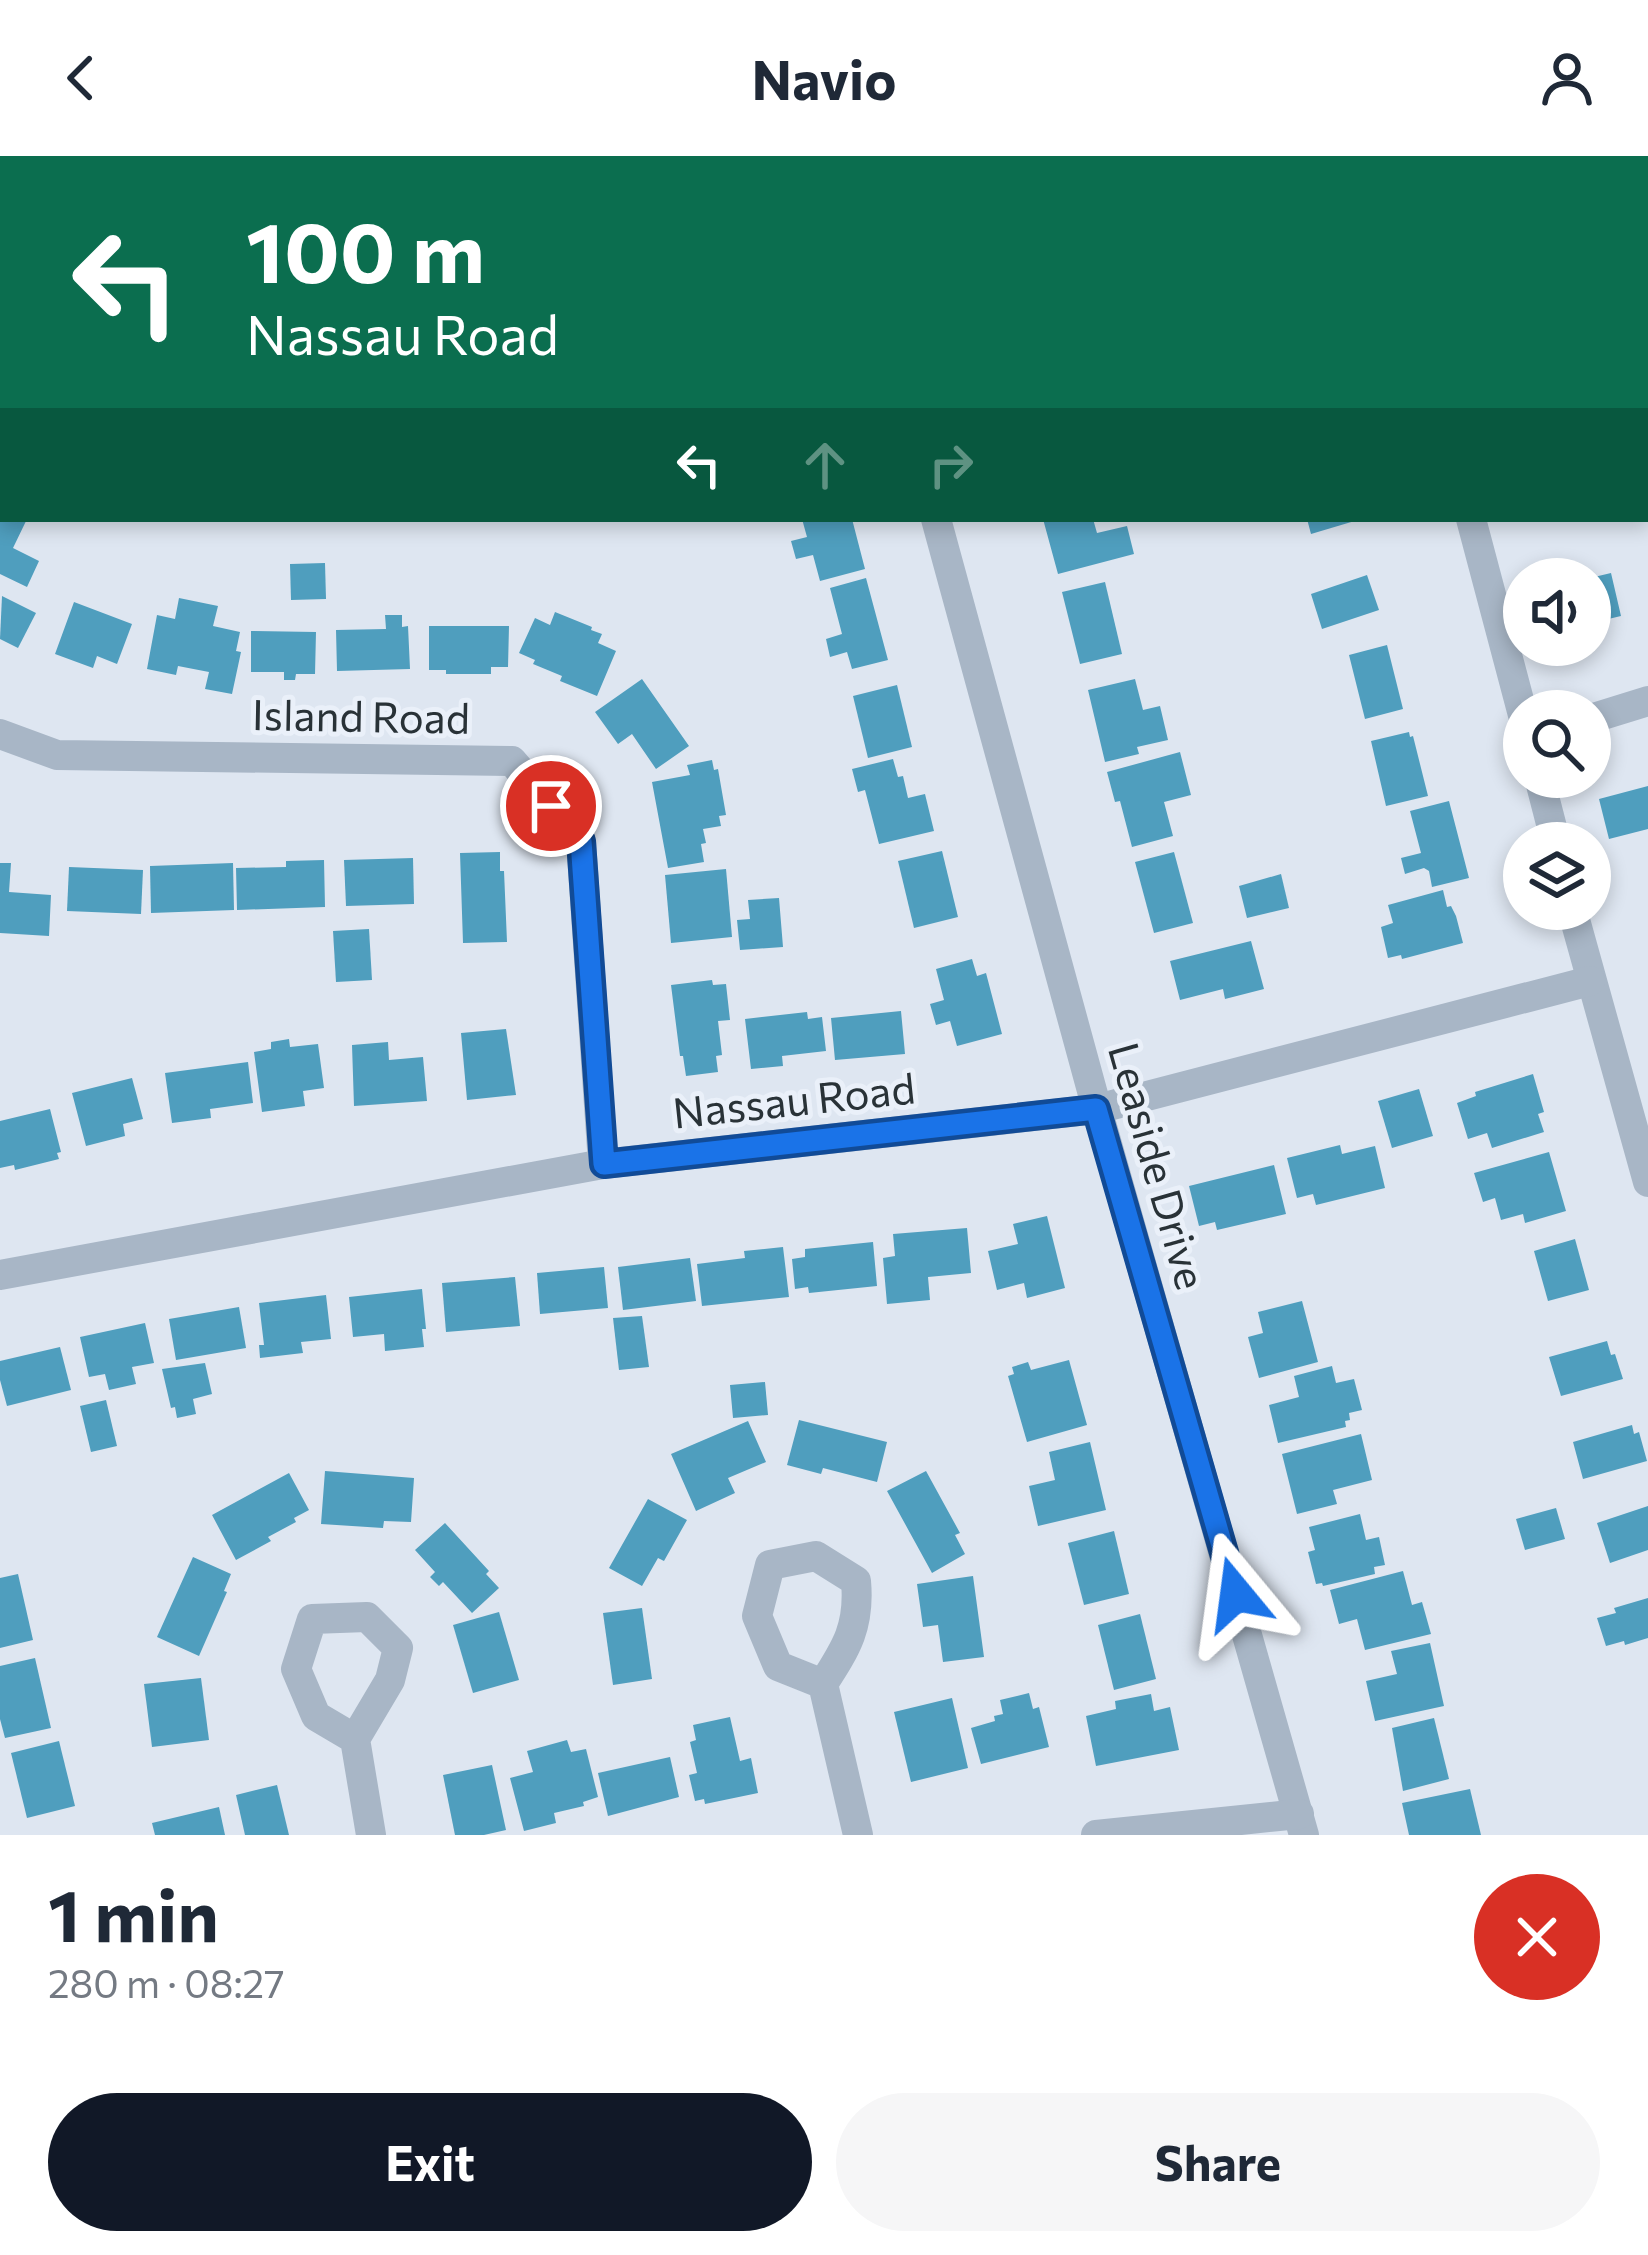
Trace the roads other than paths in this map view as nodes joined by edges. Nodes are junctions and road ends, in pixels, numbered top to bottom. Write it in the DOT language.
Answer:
graph roads {
  1 [pos="937,522"];
  2 [pos="1473,522"];
  3 [pos="1517,690"];
  4 [pos="1648,700"];
  5 [pos="1611,712"];
  6 [pos="0,734"];
  7 [pos="1577,930"];
  8 [pos="1590,981"];
  9 [pos="1096,1109"];
  10 [pos="604,1164"];
  11 [pos="1648,1183"];
  12 [pos="0,1275"];
  13 [pos="823,1684"];
  14 [pos="355,1739"];
  15 [pos="1302,1825"];
  16 [pos="371,1835"];
  17 [pos="858,1835"];
  18 [pos="1096,1835"];
  1 -- 9 [label="street, Leaside Drive"];
  2 -- 3 [label="street"];
  4 -- 5 [label="street"];
  6 -- 10 [label="street, Island Road"];
  7 -- 8 [label="street"];
  8 -- 9 [label="street, Nassau Road"];
  8 -- 11 [label="street"];
  9 -- 10 [label="street, Nassau Road"];
  9 -- 15 [label="street, Leaside Drive"];
  10 -- 12 [label="street, Nassau Road"];
  13 -- 17 [label="street"];
  14 -- 16 [label="street"];
  15 -- 18 [label="street"];
}
